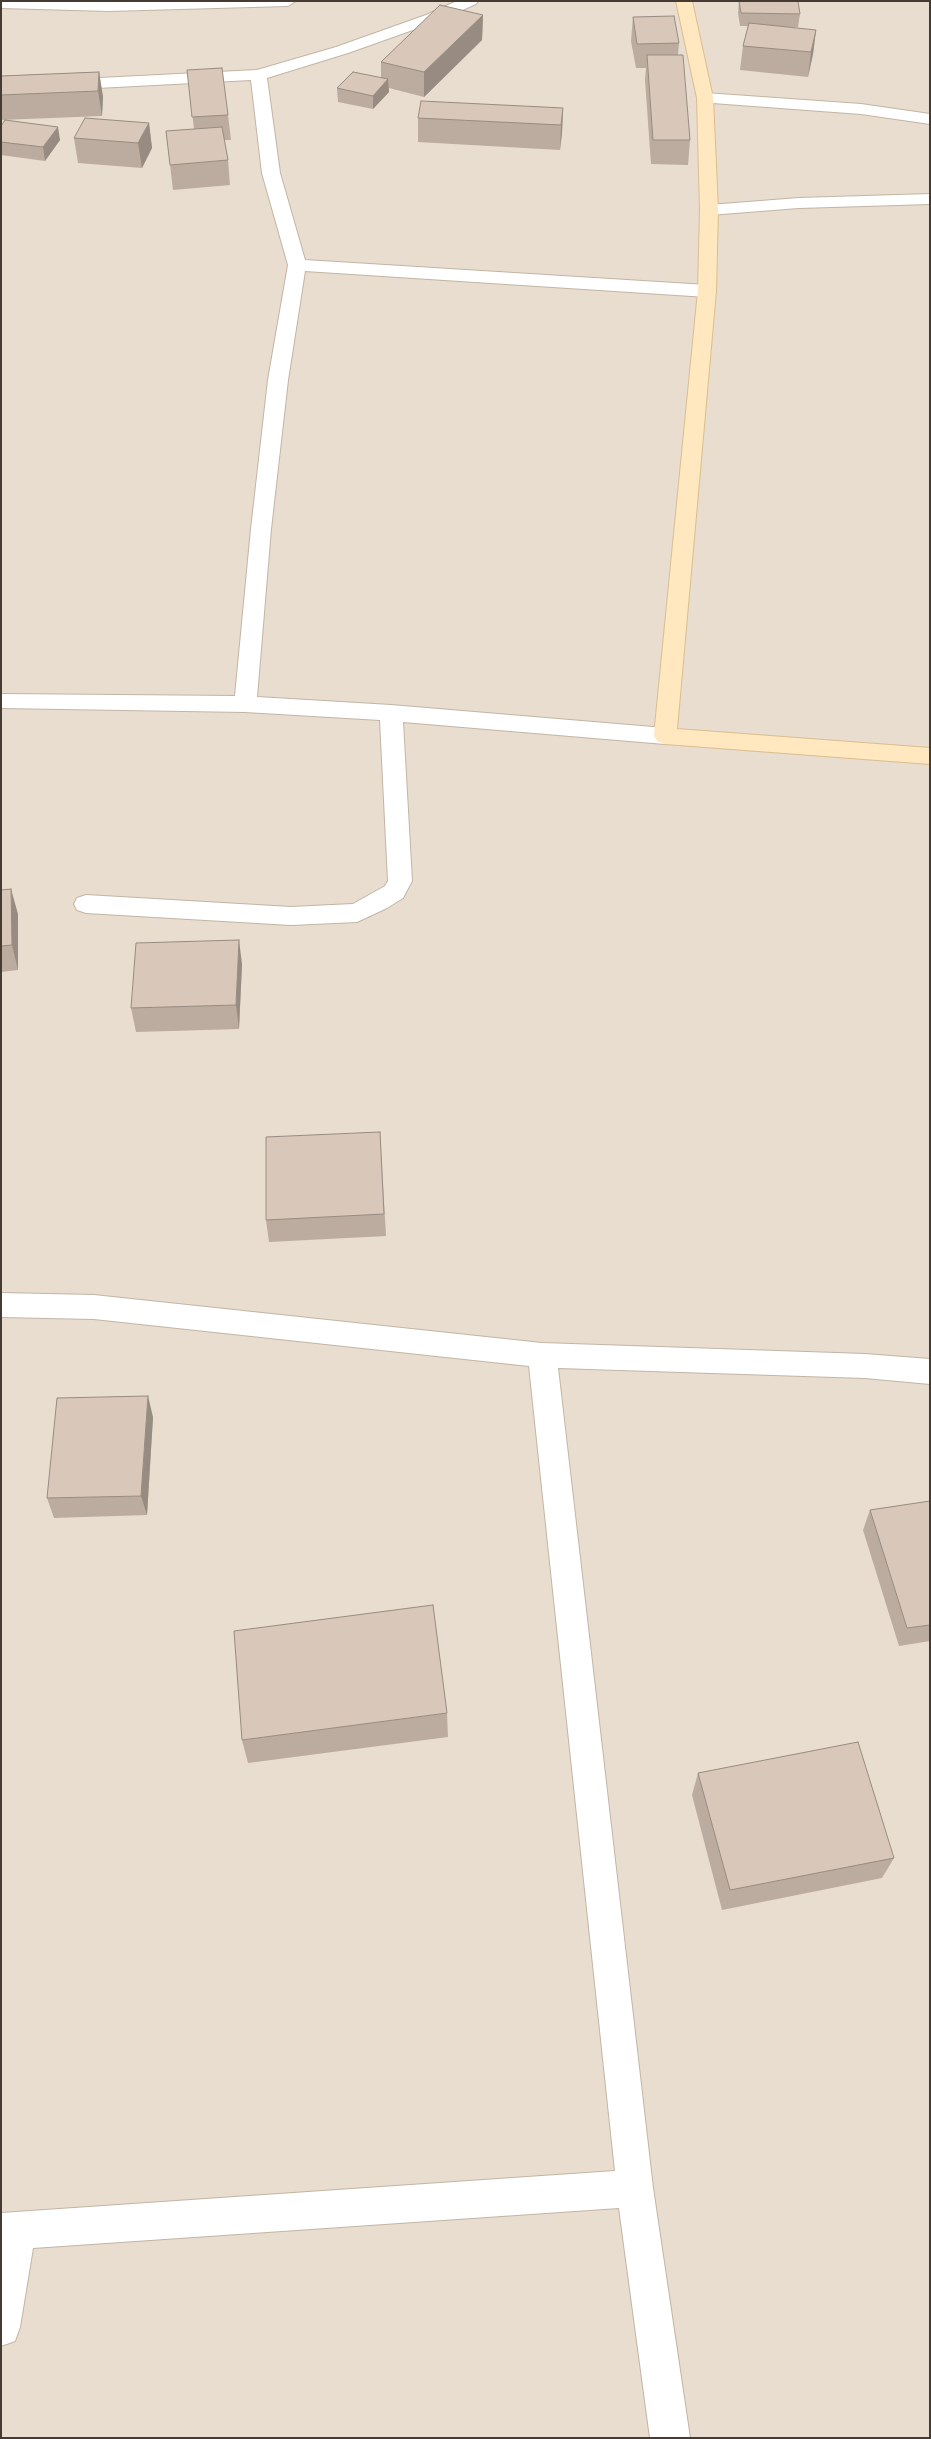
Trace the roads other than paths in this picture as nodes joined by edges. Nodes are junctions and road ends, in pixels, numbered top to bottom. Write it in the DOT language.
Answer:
graph roads {
  1 [pos="288,1"];
  2 [pos="470,1"];
  3 [pos="684,1"];
  4 [pos="1,3"];
  5 [pos="110,4"];
  6 [pos="258,74"];
  7 [pos="1,88"];
  8 [pos="705,98"];
  9 [pos="930,119"];
  10 [pos="930,199"];
  11 [pos="709,210"];
  12 [pos="297,265"];
  13 [pos="707,291"];
  14 [pos="1,701"];
  15 [pos="245,704"];
  16 [pos="391,713"];
  17 [pos="665,736"];
  18 [pos="930,756"];
  19 [pos="86,904"];
  20 [pos="1,1304"];
  21 [pos="542,1355"];
  22 [pos="930,1372"];
  23 [pos="635,2188"];
  24 [pos="9,2231"];
  25 [pos="1,2327"];
  26 [pos="670,2438"];
  1 -- 5 [label="street"];
  2 -- 6 [label="street"];
  3 -- 8 [label="main road"];
  4 -- 5 [label="street"];
  6 -- 7 [label="street"];
  6 -- 12 [label="street"];
  8 -- 9 [label="street"];
  8 -- 11 [label="main road"];
  10 -- 11 [label="street"];
  11 -- 13 [label="main road"];
  12 -- 13 [label="street"];
  12 -- 15 [label="street"];
  13 -- 17 [label="main road"];
  14 -- 15 [label="street"];
  15 -- 16 [label="street"];
  16 -- 17 [label="street"];
  16 -- 19 [label="street"];
  17 -- 18 [label="main road"];
  20 -- 21 [label="street"];
  21 -- 22 [label="street"];
  21 -- 23 [label="street"];
  23 -- 24 [label="street"];
  23 -- 26 [label="street"];
  24 -- 25 [label="street"];
}
